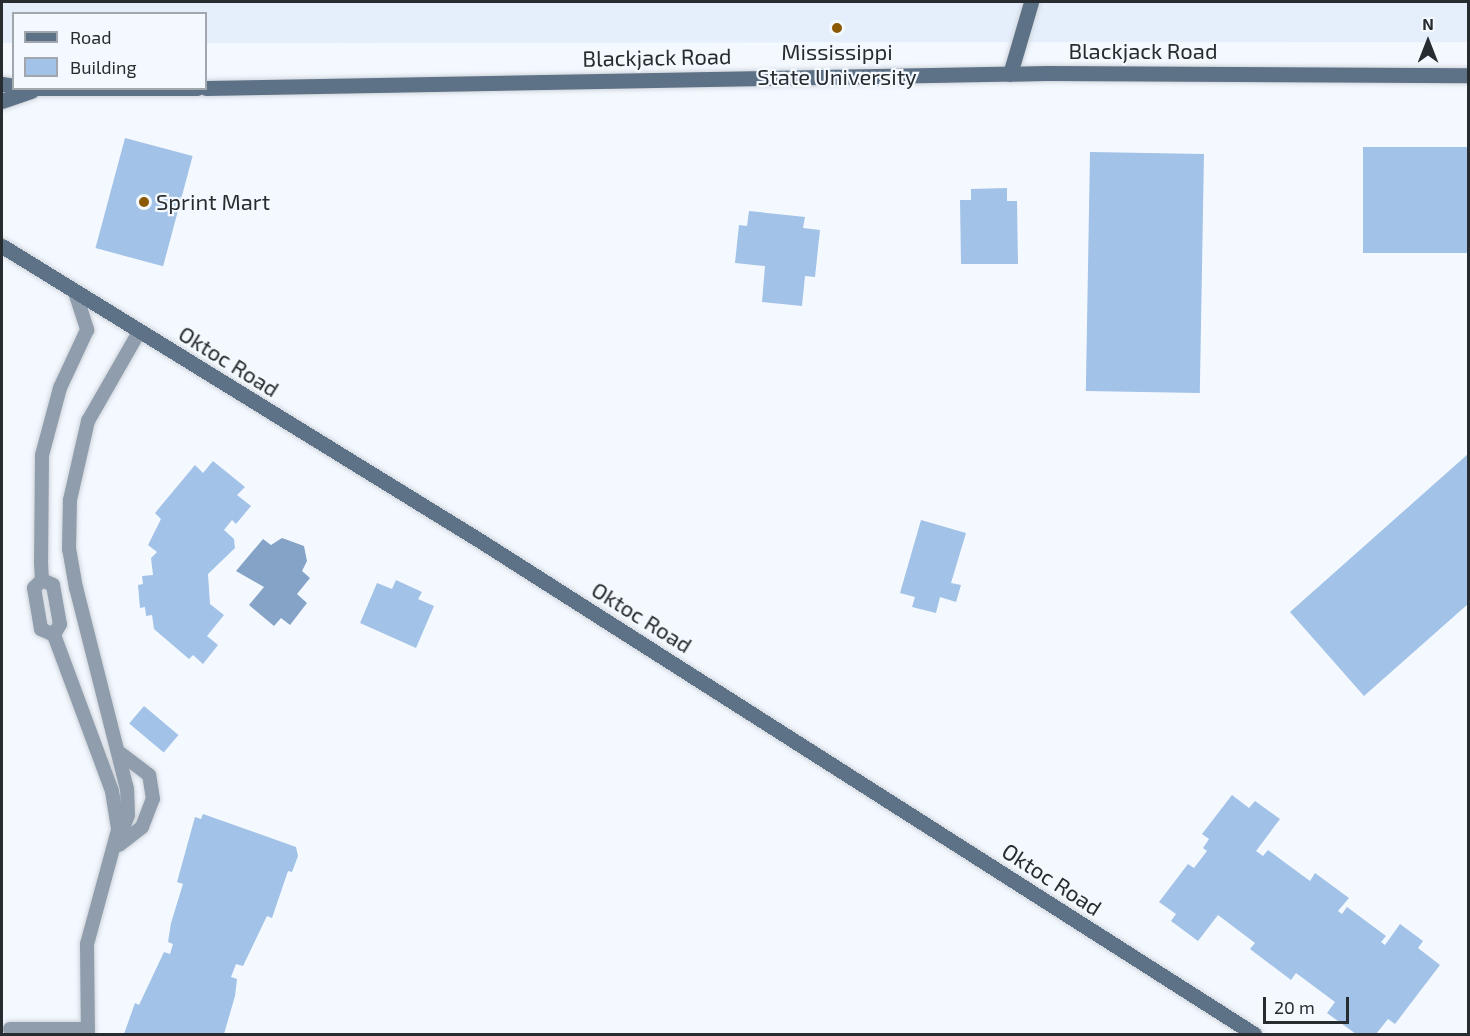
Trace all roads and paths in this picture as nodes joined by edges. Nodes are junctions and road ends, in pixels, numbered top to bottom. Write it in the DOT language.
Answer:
graph roads {
  1 [pos="1031,2"];
  2 [pos="1010,74"];
  3 [pos="1468,75"];
  4 [pos="207,88"];
  5 [pos="26,90"];
  6 [pos="2,101"];
  7 [pos="2,246"];
  8 [pos="75,292"];
  9 [pos="139,332"];
  10 [pos="42,580"];
  11 [pos="54,635"];
  12 [pos="121,754"];
  13 [pos="113,853"];
  14 [pos="108,866"];
  15 [pos="10,1029"];
  16 [pos="88,1032"];
  17 [pos="1254,1035"];
  1 -- 2 [label="street"];
  2 -- 3 [label="street, Blackjack Road"];
  2 -- 4 [label="street, Blackjack Road"];
  5 -- 6 [label="street"];
  7 -- 8 [label="street, Oktoc Road"];
  8 -- 9 [label="street, Oktoc Road"];
  8 -- 10 [label="lane"];
  9 -- 12 [label="lane"];
  9 -- 17 [label="street, Oktoc Road"];
  10 -- 11 [label="lane"];
  10 -- 11 [label="lane"];
  11 -- 14 [label="lane"];
  12 -- 13 [label="lane"];
  12 -- 13 [label="lane"];
  13 -- 14 [label="lane"];
  14 -- 16 [label="lane"];
  15 -- 16 [label="lane"];
}
